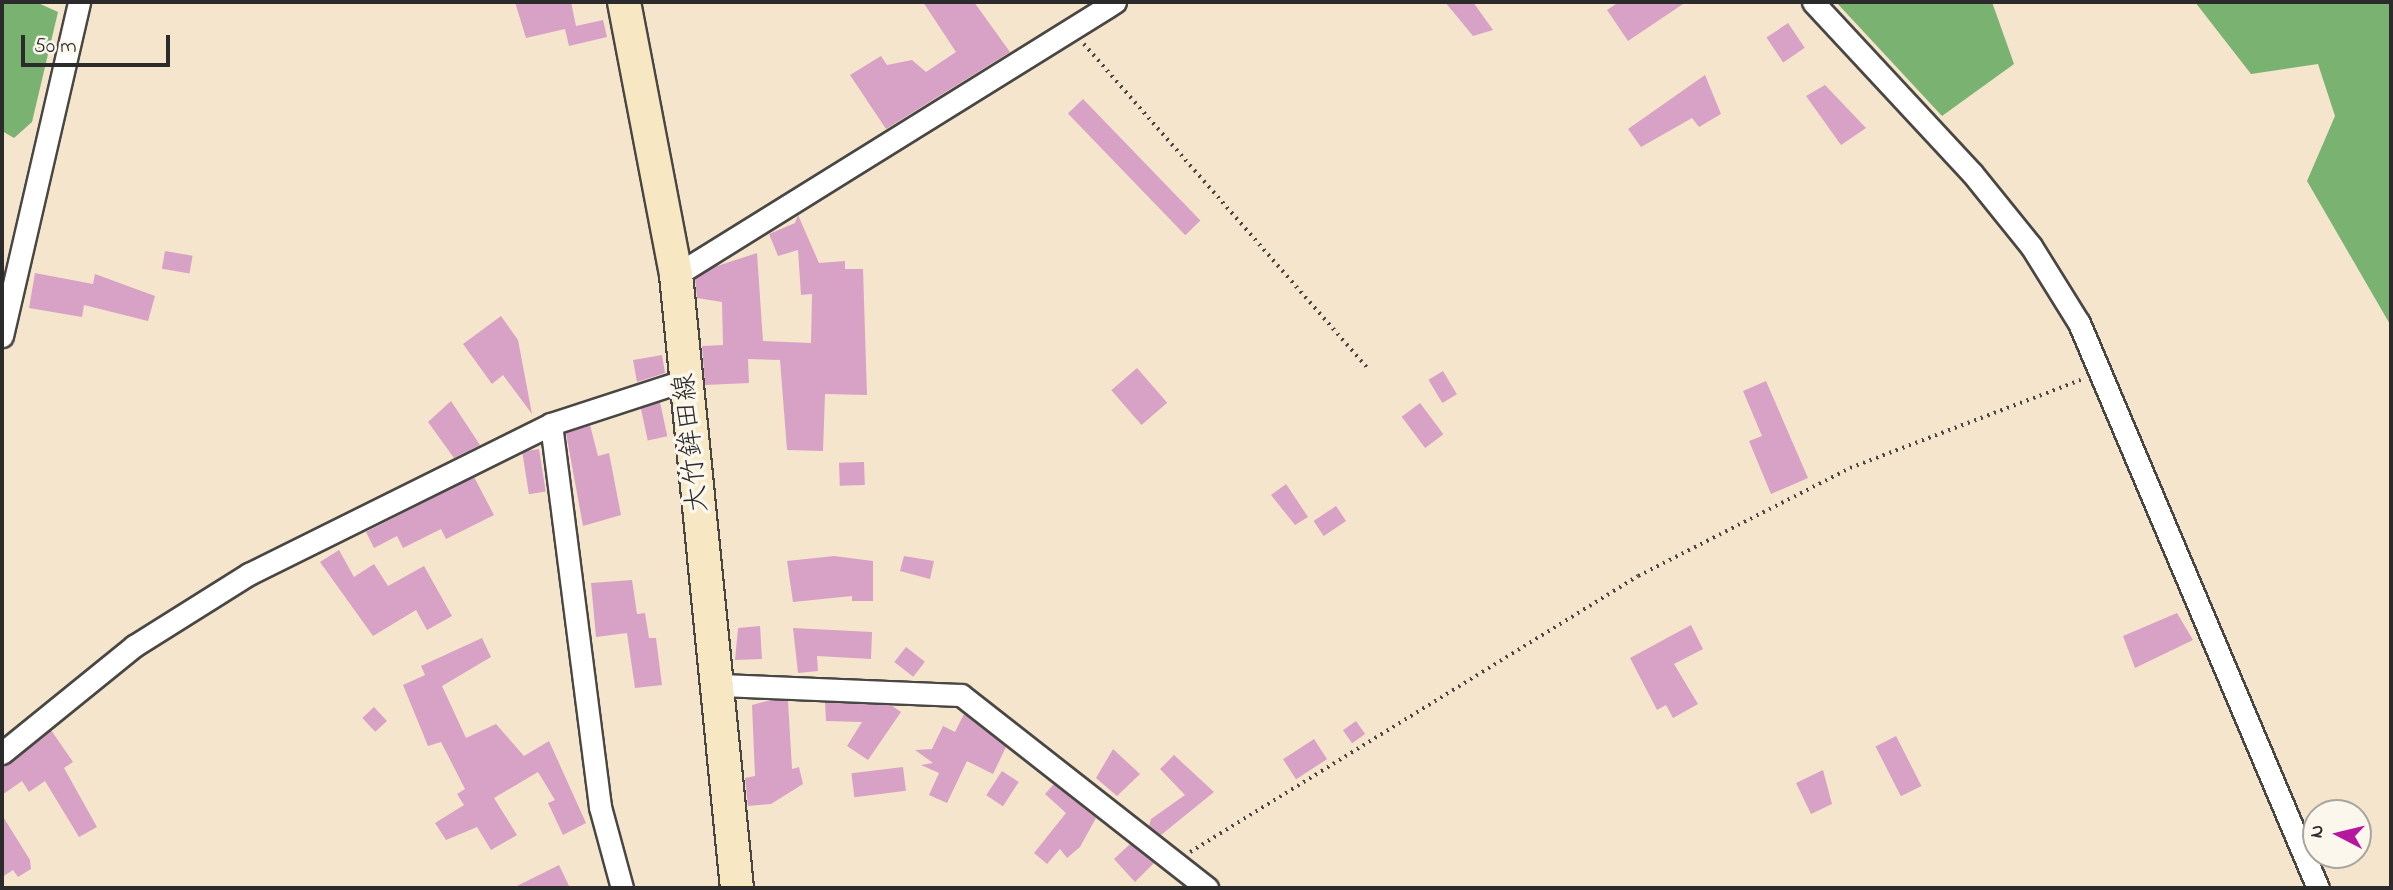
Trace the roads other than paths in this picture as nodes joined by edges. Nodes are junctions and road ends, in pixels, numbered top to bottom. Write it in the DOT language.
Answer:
graph roads {
  1 [pos="79,2"];
  2 [pos="624,2"];
  3 [pos="1115,2"];
  4 [pos="1813,2"];
  5 [pos="676,275"];
  6 [pos="2,336"];
  7 [pos="686,380"];
  8 [pos="551,424"];
  9 [pos="720,685"];
  10 [pos="2,753"];
  11 [pos="622,888"];
  12 [pos="737,888"];
  13 [pos="1207,888"];
  14 [pos="2318,888"];
  1 -- 6 [label="street"];
  2 -- 5 [label="main road, 大竹鉾田線"];
  3 -- 5 [label="street"];
  4 -- 14 [label="street"];
  5 -- 7 [label="main road, 大竹鉾田線"];
  7 -- 8 [label="street"];
  7 -- 9 [label="main road, 大竹鉾田線"];
  8 -- 10 [label="street"];
  8 -- 11 [label="street"];
  9 -- 12 [label="main road, 大竹鉾田線"];
  9 -- 13 [label="street"];
}
